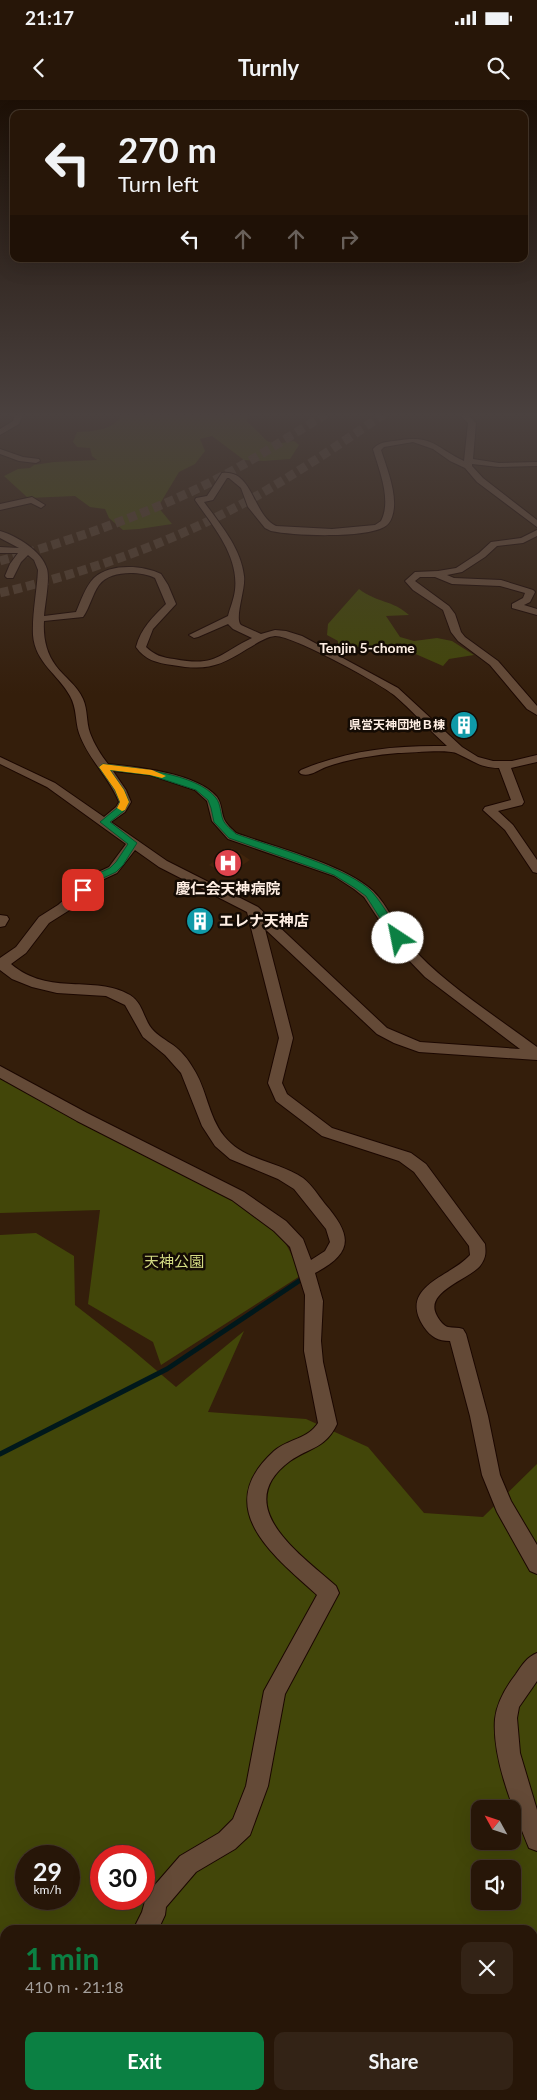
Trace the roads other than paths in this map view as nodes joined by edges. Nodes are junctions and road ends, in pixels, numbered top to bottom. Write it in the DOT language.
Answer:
graph roads {
  1 [pos="204,507"];
  2 [pos="253,507"];
  3 [pos="391,507"];
  4 [pos="515,507"];
  5 [pos="537,524"];
  6 [pos="537,533"];
  7 [pos="0,534"];
  8 [pos="0,550"];
  9 [pos="29,551"];
  10 [pos="437,574"];
  11 [pos="10,576"];
  12 [pos="537,612"];
  13 [pos="233,618"];
  14 [pos="39,619"];
  15 [pos="194,636"];
  16 [pos="259,637"];
  17 [pos="537,712"];
  18 [pos="455,749"];
  19 [pos="537,758"];
  20 [pos="0,760"];
  21 [pos="504,766"];
  22 [pos="103,767"];
  23 [pos="305,772"];
  24 [pos="104,822"];
  25 [pos="133,843"];
  26 [pos="537,868"];
  27 [pos="253,910"];
  28 [pos="0,919"];
  29 [pos="0,923"];
  30 [pos="1,964"];
  31 [pos="537,1055"];
  32 [pos="0,1071"];
  33 [pos="306,1270"];
  34 [pos="537,1564"];
  35 [pos="537,1663"];
  36 [pos="537,1840"];
  37 [pos="147,1925"];
  1 -- 13 [label="street"];
  2 -- 3 [label="street"];
  4 -- 5 [label="street"];
  6 -- 10 [label="street"];
  7 -- 9 [label="street"];
  8 -- 9 [label="street"];
  9 -- 11 [label="street"];
  9 -- 14 [label="street"];
  10 -- 12 [label="street"];
  10 -- 17 [label="street"];
  13 -- 15 [label="street"];
  13 -- 16 [label="street"];
  14 -- 16 [label="street"];
  14 -- 22 [label="street"];
  16 -- 18 [label="street"];
  18 -- 21 [label="street"];
  18 -- 23 [label="street"];
  19 -- 21 [label="street"];
  20 -- 24 [label="street"];
  21 -- 26 [label="street"];
  22 -- 24 [label="street"];
  22 -- 31 [label="street"];
  24 -- 25 [label="street"];
  25 -- 27 [label="street"];
  25 -- 30 [label="street"];
  27 -- 31 [label="street"];
  27 -- 34 [label="street"];
  28 -- 29 [label="street"];
  30 -- 33 [label="street"];
  32 -- 33 [label="street"];
  33 -- 37 [label="street"];
  35 -- 36 [label="street"];
}
